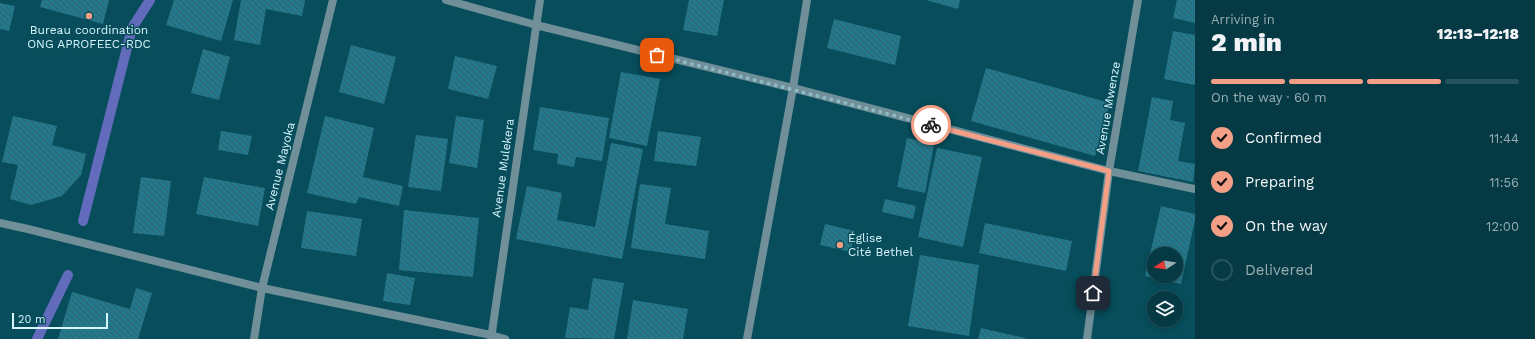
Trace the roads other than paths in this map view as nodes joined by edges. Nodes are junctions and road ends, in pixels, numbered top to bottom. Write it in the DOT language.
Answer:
graph roads {
  1 [pos="333,0"];
  2 [pos="446,0"];
  3 [pos="540,0"];
  4 [pos="807,0"];
  5 [pos="1138,0"];
  6 [pos="536,25"];
  7 [pos="793,88"];
  8 [pos="1109,171"];
  9 [pos="1195,189"];
  10 [pos="0,223"];
  11 [pos="262,288"];
  12 [pos="491,337"];
  13 [pos="254,339"];
  14 [pos="505,339"];
  15 [pos="748,339"];
  16 [pos="1087,339"];
  1 -- 11 [label="street, Avenue Mayoka"];
  2 -- 6 [label="street"];
  3 -- 6 [label="street, Avenue Mulekera"];
  4 -- 7 [label="street"];
  5 -- 8 [label="street, Avenue Mwenze"];
  6 -- 7 [label="street"];
  6 -- 12 [label="street, Avenue Mulekera"];
  7 -- 8 [label="street"];
  7 -- 15 [label="street"];
  8 -- 9 [label="street"];
  8 -- 16 [label="street, Avenue Mwenze"];
  10 -- 11 [label="street"];
  11 -- 12 [label="street"];
  11 -- 13 [label="street, Avenue Mayoka"];
  12 -- 14 [label="street"];
}
